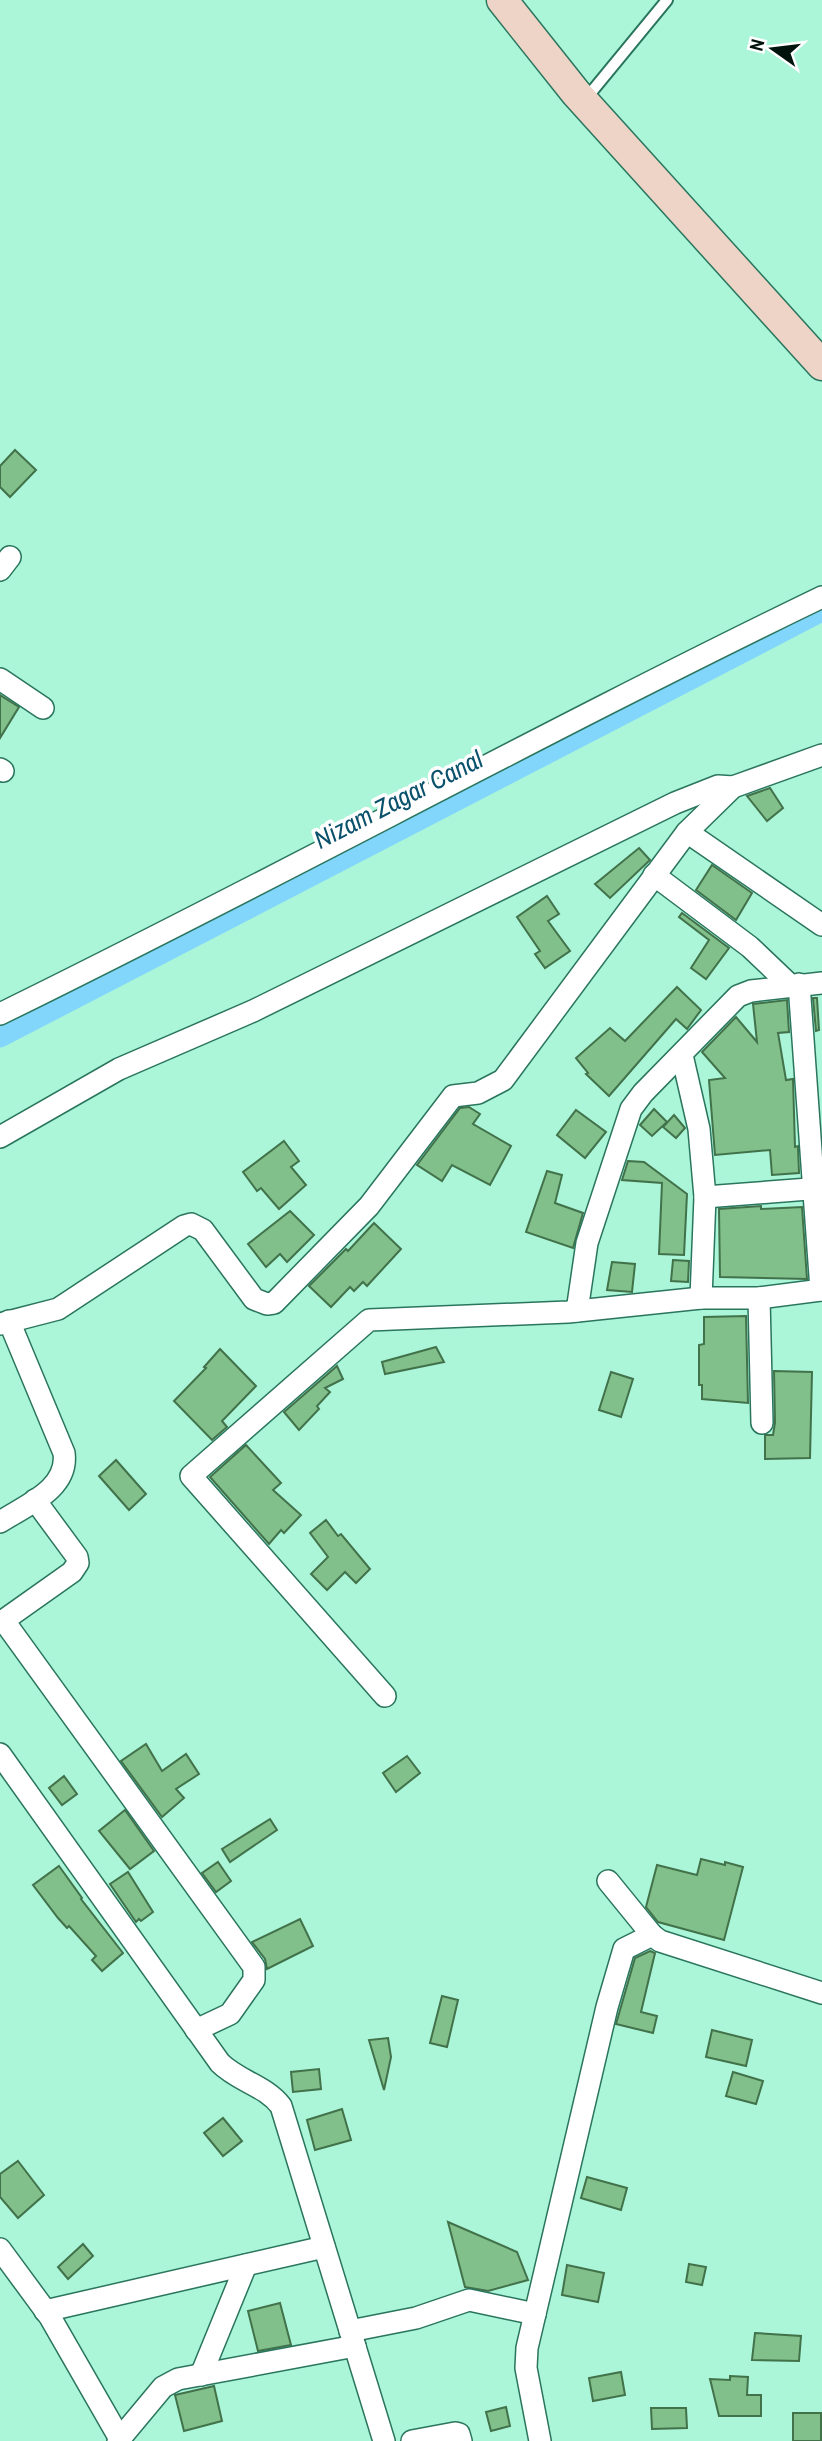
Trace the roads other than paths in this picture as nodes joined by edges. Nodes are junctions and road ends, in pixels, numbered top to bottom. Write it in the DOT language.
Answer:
graph roads {
  1 [pos="502,0"];
  2 [pos="667,0"];
  3 [pos="584,101"];
  4 [pos="822,365"];
  5 [pos="822,597"];
  6 [pos="0,679"];
  7 [pos="43,708"];
  8 [pos="822,755"];
  9 [pos="733,787"];
  10 [pos="687,832"];
  11 [pos="654,875"];
  12 [pos="822,925"];
  13 [pos="822,982"];
  14 [pos="795,985"];
  15 [pos="0,1014"];
  16 [pos="682,1055"];
  17 [pos="0,1137"];
  18 [pos="818,1189"];
  19 [pos="705,1197"];
  20 [pos="821,1290"];
  21 [pos="701,1298"];
  22 [pos="759,1298"];
  23 [pos="577,1311"];
  24 [pos="5,1322"];
  25 [pos="762,1423"];
  26 [pos="35,1500"];
  27 [pos="0,1522"];
  28 [pos="2,1622"];
  29 [pos="385,1696"];
  30 [pos="0,1754"];
  31 [pos="608,1881"];
  32 [pos="652,1935"];
  33 [pos="821,1990"];
  34 [pos="196,2030"];
  35 [pos="324,2247"];
  36 [pos="0,2249"];
  37 [pos="246,2265"];
  38 [pos="45,2311"];
  39 [pos="535,2314"];
  40 [pos="352,2338"];
  41 [pos="201,2375"];
  42 [pos="119,2440"];
  43 [pos="384,2441"];
  44 [pos="412,2441"];
  45 [pos="461,2441"];
  46 [pos="540,2441"];
  1 -- 3 [label="street"];
  2 -- 3 [label="lane"];
  3 -- 4 [label="street"];
  5 -- 15 [label="street"];
  6 -- 7 [label="street"];
  8 -- 9 [label="street"];
  9 -- 10 [label="street"];
  9 -- 17 [label="street"];
  10 -- 11 [label="street"];
  10 -- 12 [label="street"];
  11 -- 14 [label="street"];
  11 -- 24 [label="street"];
  13 -- 14 [label="street"];
  14 -- 16 [label="street"];
  14 -- 18 [label="street"];
  16 -- 19 [label="street"];
  16 -- 23 [label="street"];
  18 -- 19 [label="street"];
  18 -- 20 [label="street"];
  19 -- 21 [label="street"];
  20 -- 22 [label="street"];
  21 -- 22 [label="street"];
  21 -- 23 [label="street"];
  22 -- 25 [label="street"];
  23 -- 29 [label="street"];
  24 -- 26 [label="street"];
  26 -- 27 [label="street"];
  26 -- 28 [label="street"];
  28 -- 34 [label="street"];
  30 -- 34 [label="street"];
  31 -- 32 [label="street"];
  32 -- 33 [label="street"];
  32 -- 39 [label="street"];
  34 -- 35 [label="street"];
  35 -- 37 [label="street"];
  35 -- 40 [label="street"];
  36 -- 38 [label="street"];
  37 -- 38 [label="street"];
  37 -- 41 [label="street"];
  38 -- 42 [label="street"];
  39 -- 40 [label="street"];
  39 -- 46 [label="street"];
  40 -- 41 [label="street"];
  40 -- 43 [label="street"];
  41 -- 42 [label="street"];
  44 -- 45 [label="street"];
}
